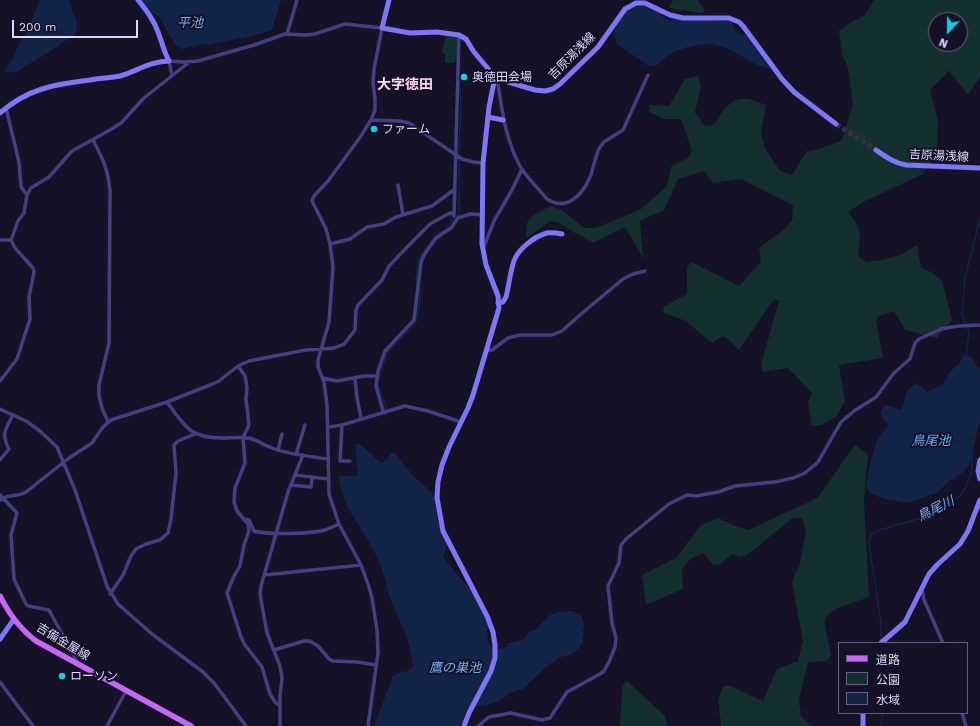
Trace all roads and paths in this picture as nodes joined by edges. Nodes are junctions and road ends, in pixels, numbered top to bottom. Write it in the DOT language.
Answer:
graph roads {
  1 [pos="138,0"];
  2 [pos="297,0"];
  3 [pos="388,0"];
  4 [pos="382,28"];
  5 [pos="287,34"];
  6 [pos="459,35"];
  7 [pos="169,62"];
  8 [pos="189,62"];
  9 [pos="172,74"];
  10 [pos="648,75"];
  11 [pos="496,78"];
  12 [pos="6,108"];
  13 [pos="0,113"];
  14 [pos="488,117"];
  15 [pos="371,120"];
  16 [pos="503,120"];
  17 [pos="836,124"];
  18 [pos="93,140"];
  19 [pos="876,150"];
  20 [pos="456,155"];
  21 [pos="483,163"];
  22 [pos="980,168"];
  23 [pos="522,169"];
  24 [pos="398,185"];
  25 [pos="455,189"];
  26 [pos="27,195"];
  27 [pos="454,214"];
  28 [pos="403,215"];
  29 [pos="483,215"];
  30 [pos="458,218"];
  31 [pos="562,234"];
  32 [pos="0,240"];
  33 [pos="11,240"];
  34 [pos="330,244"];
  35 [pos="483,250"];
  36 [pos="645,271"];
  37 [pos="498,303"];
  38 [pos="980,325"];
  39 [pos="320,350"];
  40 [pos="487,350"];
  41 [pos="238,366"];
  42 [pos="377,376"];
  43 [pos="323,378"];
  44 [pos="355,378"];
  45 [pos="0,381"];
  46 [pos="167,402"];
  47 [pos="0,409"];
  48 [pos="383,411"];
  49 [pos="12,415"];
  50 [pos="361,418"];
  51 [pos="108,422"];
  52 [pos="461,422"];
  53 [pos="305,424"];
  54 [pos="342,424"];
  55 [pos="329,427"];
  56 [pos="195,434"];
  57 [pos="282,434"];
  58 [pos="243,438"];
  59 [pos="278,450"];
  60 [pos="296,454"];
  61 [pos="303,455"];
  62 [pos="328,459"];
  63 [pos="0,460"];
  64 [pos="980,460"];
  65 [pos="64,462"];
  66 [pos="350,462"];
  67 [pos="295,474"];
  68 [pos="312,478"];
  69 [pos="328,479"];
  70 [pos="980,479"];
  71 [pos="291,484"];
  72 [pos="1,498"];
  73 [pos="980,500"];
  74 [pos="244,519"];
  75 [pos="339,524"];
  76 [pos="277,533"];
  77 [pos="361,565"];
  78 [pos="264,575"];
  79 [pos="922,588"];
  80 [pos="110,594"];
  81 [pos="0,596"];
  82 [pos="14,619"];
  83 [pos="0,639"];
  84 [pos="882,642"];
  85 [pos="943,642"];
  86 [pos="274,650"];
  87 [pos="376,665"];
  88 [pos="80,666"];
  89 [pos="0,682"];
  90 [pos="126,691"];
  91 [pos="280,706"];
  92 [pos="863,714"];
  93 [pos="962,714"];
  94 [pos="33,726"];
  95 [pos="107,726"];
  96 [pos="191,726"];
  97 [pos="246,726"];
  98 [pos="280,726"];
  99 [pos="368,726"];
  100 [pos="464,726"];
  101 [pos="478,726"];
  102 [pos="863,726"];
  103 [pos="966,726"];
  1 -- 7 [label="street"];
  2 -- 5 [label="street"];
  3 -- 4 [label="street"];
  4 -- 5 [label="street"];
  4 -- 6 [label="street"];
  4 -- 15 [label="street"];
  5 -- 8 [label="street"];
  6 -- 11 [label="street"];
  6 -- 20 [label="street"];
  7 -- 8 [label="street"];
  7 -- 9 [label="street"];
  7 -- 12 [label="street"];
  8 -- 9 [label="street"];
  9 -- 18 [label="street"];
  10 -- 23 [label="street"];
  11 -- 14 [label="street"];
  11 -- 16 [label="street"];
  11 -- 17 [label="street, 吉原湯浅線"];
  12 -- 13 [label="street"];
  12 -- 26 [label="street"];
  14 -- 16 [label="street"];
  14 -- 21 [label="street"];
  15 -- 20 [label="street"];
  15 -- 34 [label="street"];
  16 -- 23 [label="street"];
  18 -- 26 [label="street"];
  18 -- 51 [label="street"];
  19 -- 22 [label="street, 吉原湯浅線"];
  20 -- 21 [label="street"];
  20 -- 25 [label="street"];
  21 -- 29 [label="street"];
  23 -- 35 [label="street"];
  24 -- 28 [label="street"];
  25 -- 27 [label="street"];
  25 -- 28 [label="street"];
  26 -- 33 [label="street"];
  27 -- 30 [label="street"];
  27 -- 39 [label="street"];
  28 -- 34 [label="street"];
  29 -- 30 [label="street"];
  29 -- 35 [label="street"];
  30 -- 42 [label="street"];
  31 -- 37 [label="street"];
  32 -- 33 [label="street"];
  33 -- 45 [label="street"];
  34 -- 39 [label="street"];
  35 -- 37 [label="street"];
  36 -- 40 [label="street"];
  37 -- 40 [label="street"];
  38 -- 101 [label="street"];
  39 -- 41 [label="street"];
  39 -- 43 [label="street"];
  40 -- 52 [label="street"];
  41 -- 46 [label="street"];
  41 -- 58 [label="street"];
  42 -- 44 [label="street"];
  42 -- 48 [label="street"];
  43 -- 44 [label="street"];
  43 -- 55 [label="street"];
  44 -- 50 [label="street"];
  46 -- 51 [label="street"];
  46 -- 56 [label="street"];
  47 -- 49 [label="street"];
  48 -- 50 [label="street"];
  48 -- 52 [label="street"];
  49 -- 63 [label="street"];
  49 -- 65 [label="street"];
  50 -- 54 [label="street"];
  51 -- 65 [label="street"];
  52 -- 100 [label="street"];
  53 -- 60 [label="street"];
  54 -- 55 [label="street"];
  54 -- 66 [label="street"];
  55 -- 62 [label="street"];
  56 -- 58 [label="street"];
  56 -- 80 [label="street"];
  57 -- 59 [label="street"];
  58 -- 59 [label="street"];
  58 -- 74 [label="street"];
  59 -- 60 [label="street"];
  60 -- 61 [label="street"];
  61 -- 62 [label="street"];
  61 -- 67 [label="street"];
  62 -- 69 [label="street"];
  64 -- 70 [label="street"];
  65 -- 72 [label="street"];
  65 -- 80 [label="street"];
  67 -- 68 [label="street"];
  67 -- 71 [label="street"];
  68 -- 69 [label="street"];
  68 -- 71 [label="street"];
  69 -- 75 [label="street"];
  71 -- 76 [label="street"];
  72 -- 88 [label="street"];
  73 -- 79 [label="street"];
  74 -- 76 [label="street"];
  74 -- 91 [label="street"];
  75 -- 76 [label="street"];
  75 -- 77 [label="street"];
  76 -- 78 [label="street"];
  77 -- 78 [label="street"];
  77 -- 87 [label="street"];
  78 -- 86 [label="street"];
  79 -- 84 [label="street"];
  79 -- 85 [label="street"];
  80 -- 97 [label="street"];
  81 -- 82 [label="main road, 吉備金屋線"];
  82 -- 83 [label="street"];
  82 -- 88 [label="main road, 吉備金屋線"];
  86 -- 87 [label="street"];
  86 -- 91 [label="street"];
  87 -- 99 [label="street"];
  88 -- 90 [label="main road, 吉備金屋線"];
  89 -- 94 [label="street"];
  90 -- 95 [label="street"];
  90 -- 96 [label="main road, 吉備金屋線"];
  91 -- 98 [label="street"];
  92 -- 102 [label="street"];
  93 -- 103 [label="street"];
}
